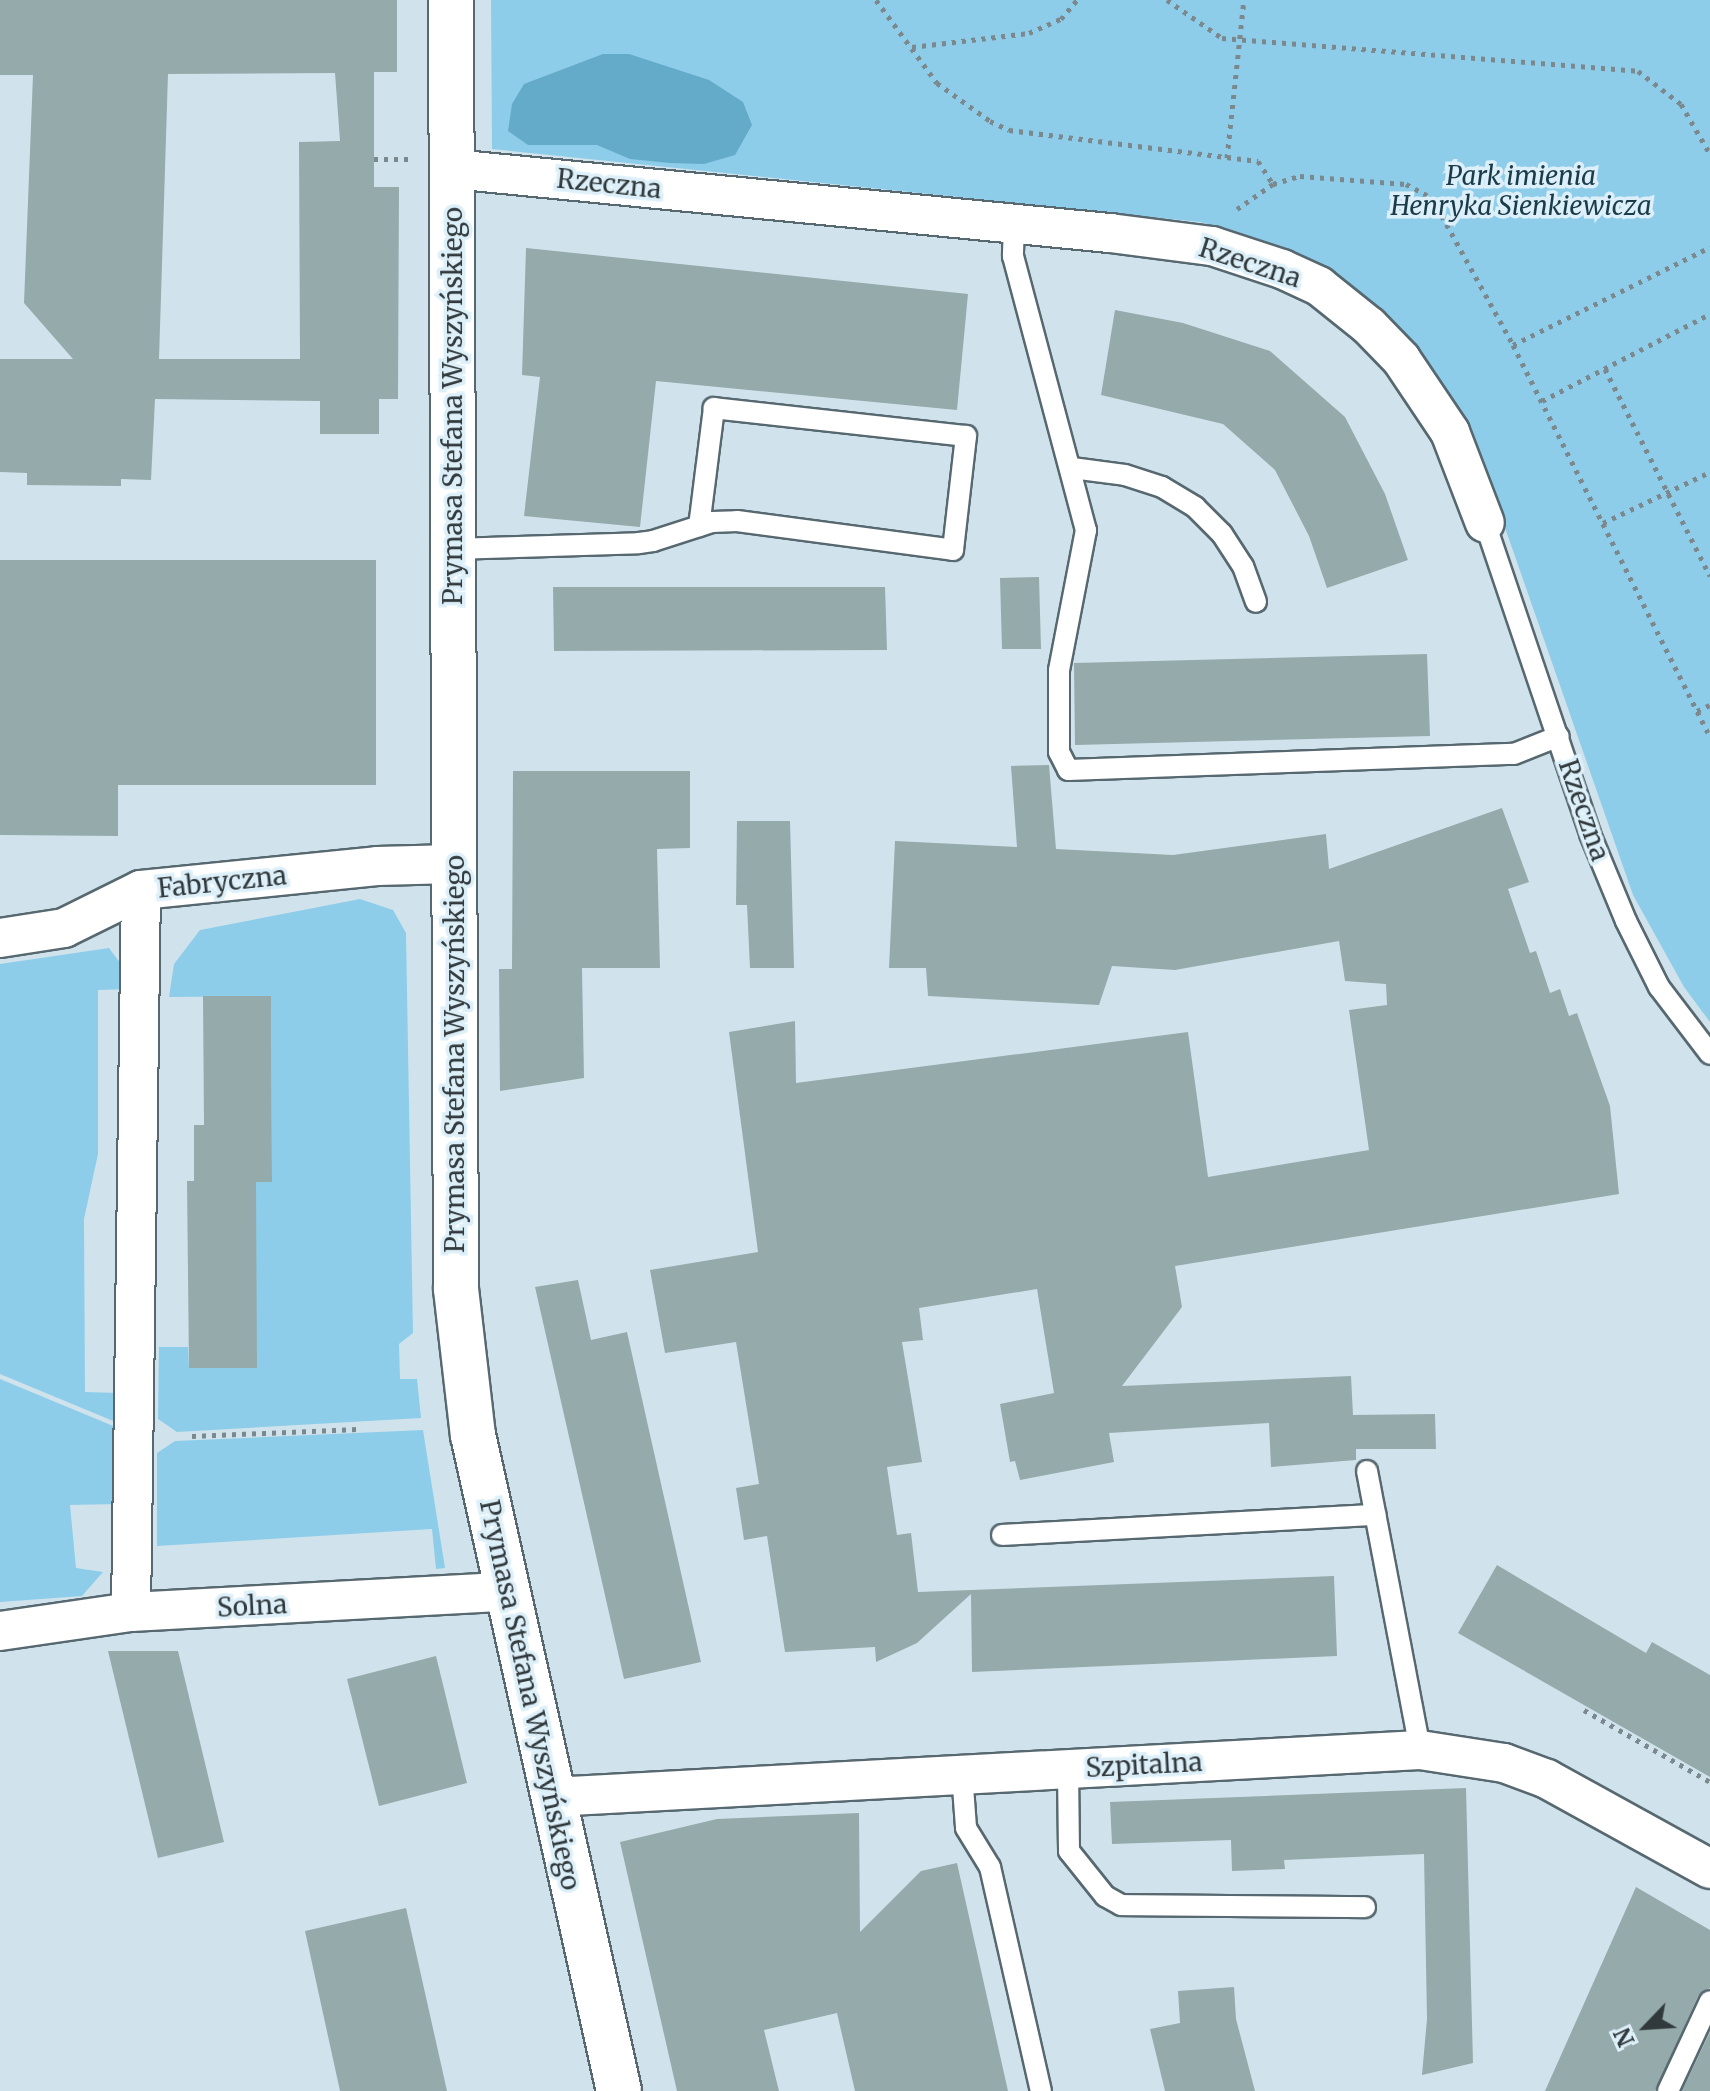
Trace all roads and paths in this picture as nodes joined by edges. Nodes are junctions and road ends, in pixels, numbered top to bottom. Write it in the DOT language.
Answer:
graph roads {
  1 [pos="451,0"];
  2 [pos="876,0"];
  3 [pos="1077,0"];
  4 [pos="1167,0"];
  5 [pos="1244,0"];
  6 [pos="1242,40"];
  7 [pos="912,47"];
  8 [pos="1710,154"];
  9 [pos="1227,158"];
  10 [pos="374,159"];
  11 [pos="398,159"];
  12 [pos="452,169"];
  13 [pos="1273,184"];
  14 [pos="1014,224"];
  15 [pos="1212,246"];
  16 [pos="1710,247"];
  17 [pos="1710,314"];
  18 [pos="1513,345"];
  19 [pos="1605,369"];
  20 [pos="1542,401"];
  21 [pos="1072,468"];
  22 [pos="1710,472"];
  23 [pos="1667,493"];
  24 [pos="1485,523"];
  25 [pos="1603,523"];
  26 [pos="699,526"];
  27 [pos="453,549"];
  28 [pos="1710,576"];
  29 [pos="1256,602"];
  30 [pos="1710,705"];
  31 [pos="1697,711"];
  32 [pos="1559,736"];
  33 [pos="1710,736"];
  34 [pos="454,864"];
  35 [pos="141,890"];
  36 [pos="0,938"];
  37 [pos="1710,1054"];
  38 [pos="358,1429"];
  39 [pos="192,1436"];
  40 [pos="1367,1471"];
  41 [pos="1375,1515"];
  42 [pos="1002,1535"];
  43 [pos="505,1592"];
  44 [pos="131,1612"];
  45 [pos="0,1631"];
  46 [pos="1584,1710"];
  47 [pos="1420,1750"];
  48 [pos="1068,1769"];
  49 [pos="962,1773"];
  50 [pos="1710,1782"];
  51 [pos="552,1797"];
  52 [pos="1710,1869"];
  53 [pos="1365,1907"];
  54 [pos="1710,2001"];
  55 [pos="619,2091"];
  56 [pos="1041,2091"];
  57 [pos="1668,2091"];
  1 -- 12 [label="main road, Prymasa Stefana Wyszyńskiego"];
  2 -- 7 [label="path"];
  3 -- 7 [label="path"];
  4 -- 6 [label="path"];
  5 -- 6 [label="path"];
  6 -- 8 [label="path"];
  6 -- 9 [label="path"];
  7 -- 9 [label="path"];
  9 -- 13 [label="path"];
  10 -- 11 [label="path"];
  12 -- 14 [label="street, Rzeczna"];
  12 -- 27 [label="main road, Prymasa Stefana Wyszyńskiego"];
  13 -- 15 [label="path"];
  13 -- 18 [label="path"];
  14 -- 15 [label="street, Rzeczna"];
  14 -- 21 [label="lane"];
  15 -- 24 [label="street, Rzeczna"];
  16 -- 18 [label="path"];
  17 -- 19 [label="path"];
  18 -- 20 [label="path"];
  19 -- 20 [label="path"];
  19 -- 23 [label="path"];
  20 -- 25 [label="path"];
  21 -- 29 [label="lane"];
  21 -- 32 [label="lane"];
  22 -- 23 [label="path"];
  23 -- 25 [label="path"];
  23 -- 28 [label="path"];
  24 -- 32 [label="lane, Rzeczna"];
  25 -- 31 [label="path"];
  26 -- 26 [label="lane"];
  26 -- 27 [label="lane"];
  27 -- 34 [label="main road, Prymasa Stefana Wyszyńskiego"];
  30 -- 31 [label="path"];
  31 -- 33 [label="path"];
  32 -- 37 [label="lane, Rzeczna"];
  34 -- 35 [label="street, Fabryczna"];
  34 -- 43 [label="main road, Prymasa Stefana Wyszyńskiego"];
  35 -- 36 [label="street, Fabryczna"];
  35 -- 44 [label="street"];
  38 -- 39 [label="path"];
  40 -- 41 [label="lane"];
  41 -- 42 [label="lane"];
  41 -- 47 [label="lane"];
  43 -- 44 [label="street, Solna"];
  43 -- 51 [label="main road, Prymasa Stefana Wyszyńskiego"];
  44 -- 45 [label="street, Solna"];
  46 -- 50 [label="path"];
  47 -- 48 [label="street, Szpitalna"];
  47 -- 52 [label="street, Szpitalna"];
  48 -- 49 [label="street, Szpitalna"];
  48 -- 53 [label="lane"];
  49 -- 51 [label="street, Szpitalna"];
  49 -- 56 [label="lane"];
  51 -- 55 [label="main road, Prymasa Stefana Wyszyńskiego"];
  54 -- 57 [label="lane"];
}
